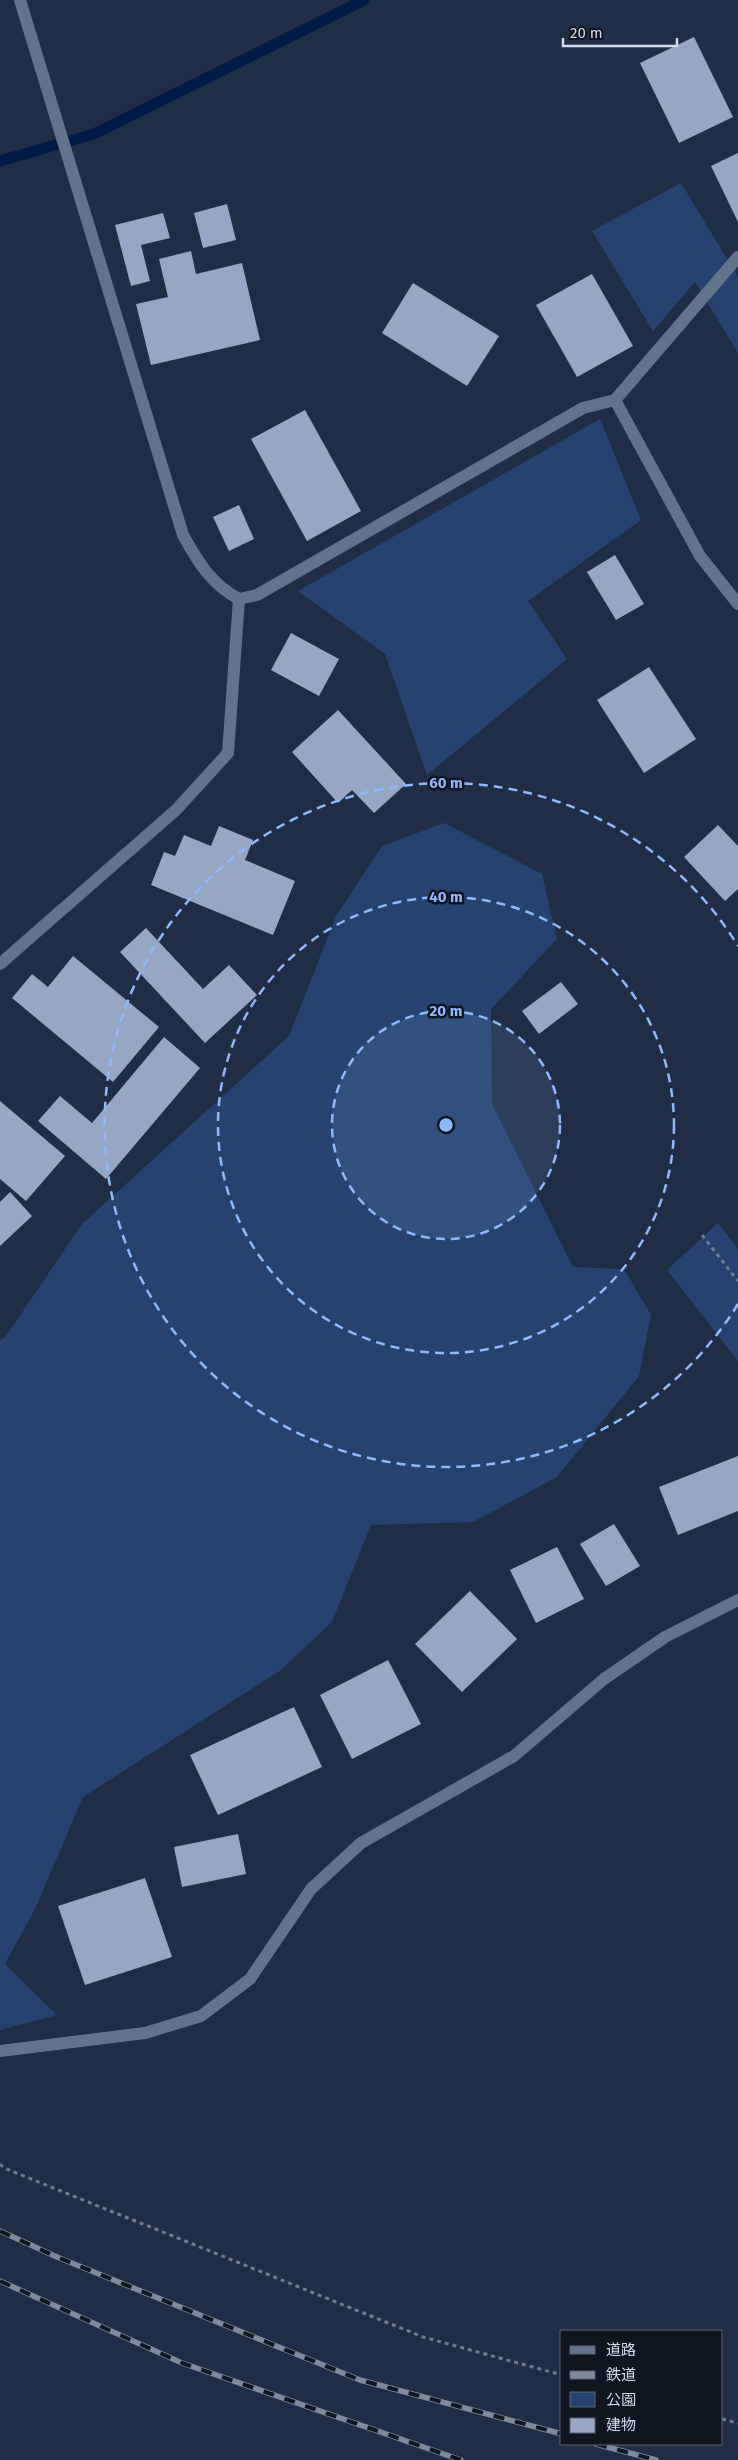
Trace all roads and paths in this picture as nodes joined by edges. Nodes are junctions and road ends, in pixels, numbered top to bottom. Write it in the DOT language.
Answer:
graph roads {
  1 [pos="20,0"];
  2 [pos="738,257"];
  3 [pos="615,400"];
  4 [pos="239,599"];
  5 [pos="738,604"];
  6 [pos="0,964"];
  7 [pos="702,1235"];
  8 [pos="738,1280"];
  9 [pos="738,1600"];
  10 [pos="0,2051"];
  11 [pos="0,2164"];
  12 [pos="560,2374"];
  13 [pos="723,2418"];
  14 [pos="738,2423"];
  1 -- 4 [label="street"];
  2 -- 3 [label="street"];
  3 -- 4 [label="street"];
  3 -- 5 [label="street"];
  4 -- 6 [label="street"];
  7 -- 8 [label="path"];
  9 -- 10 [label="street"];
  11 -- 12 [label="path"];
  13 -- 14 [label="path"];
}
